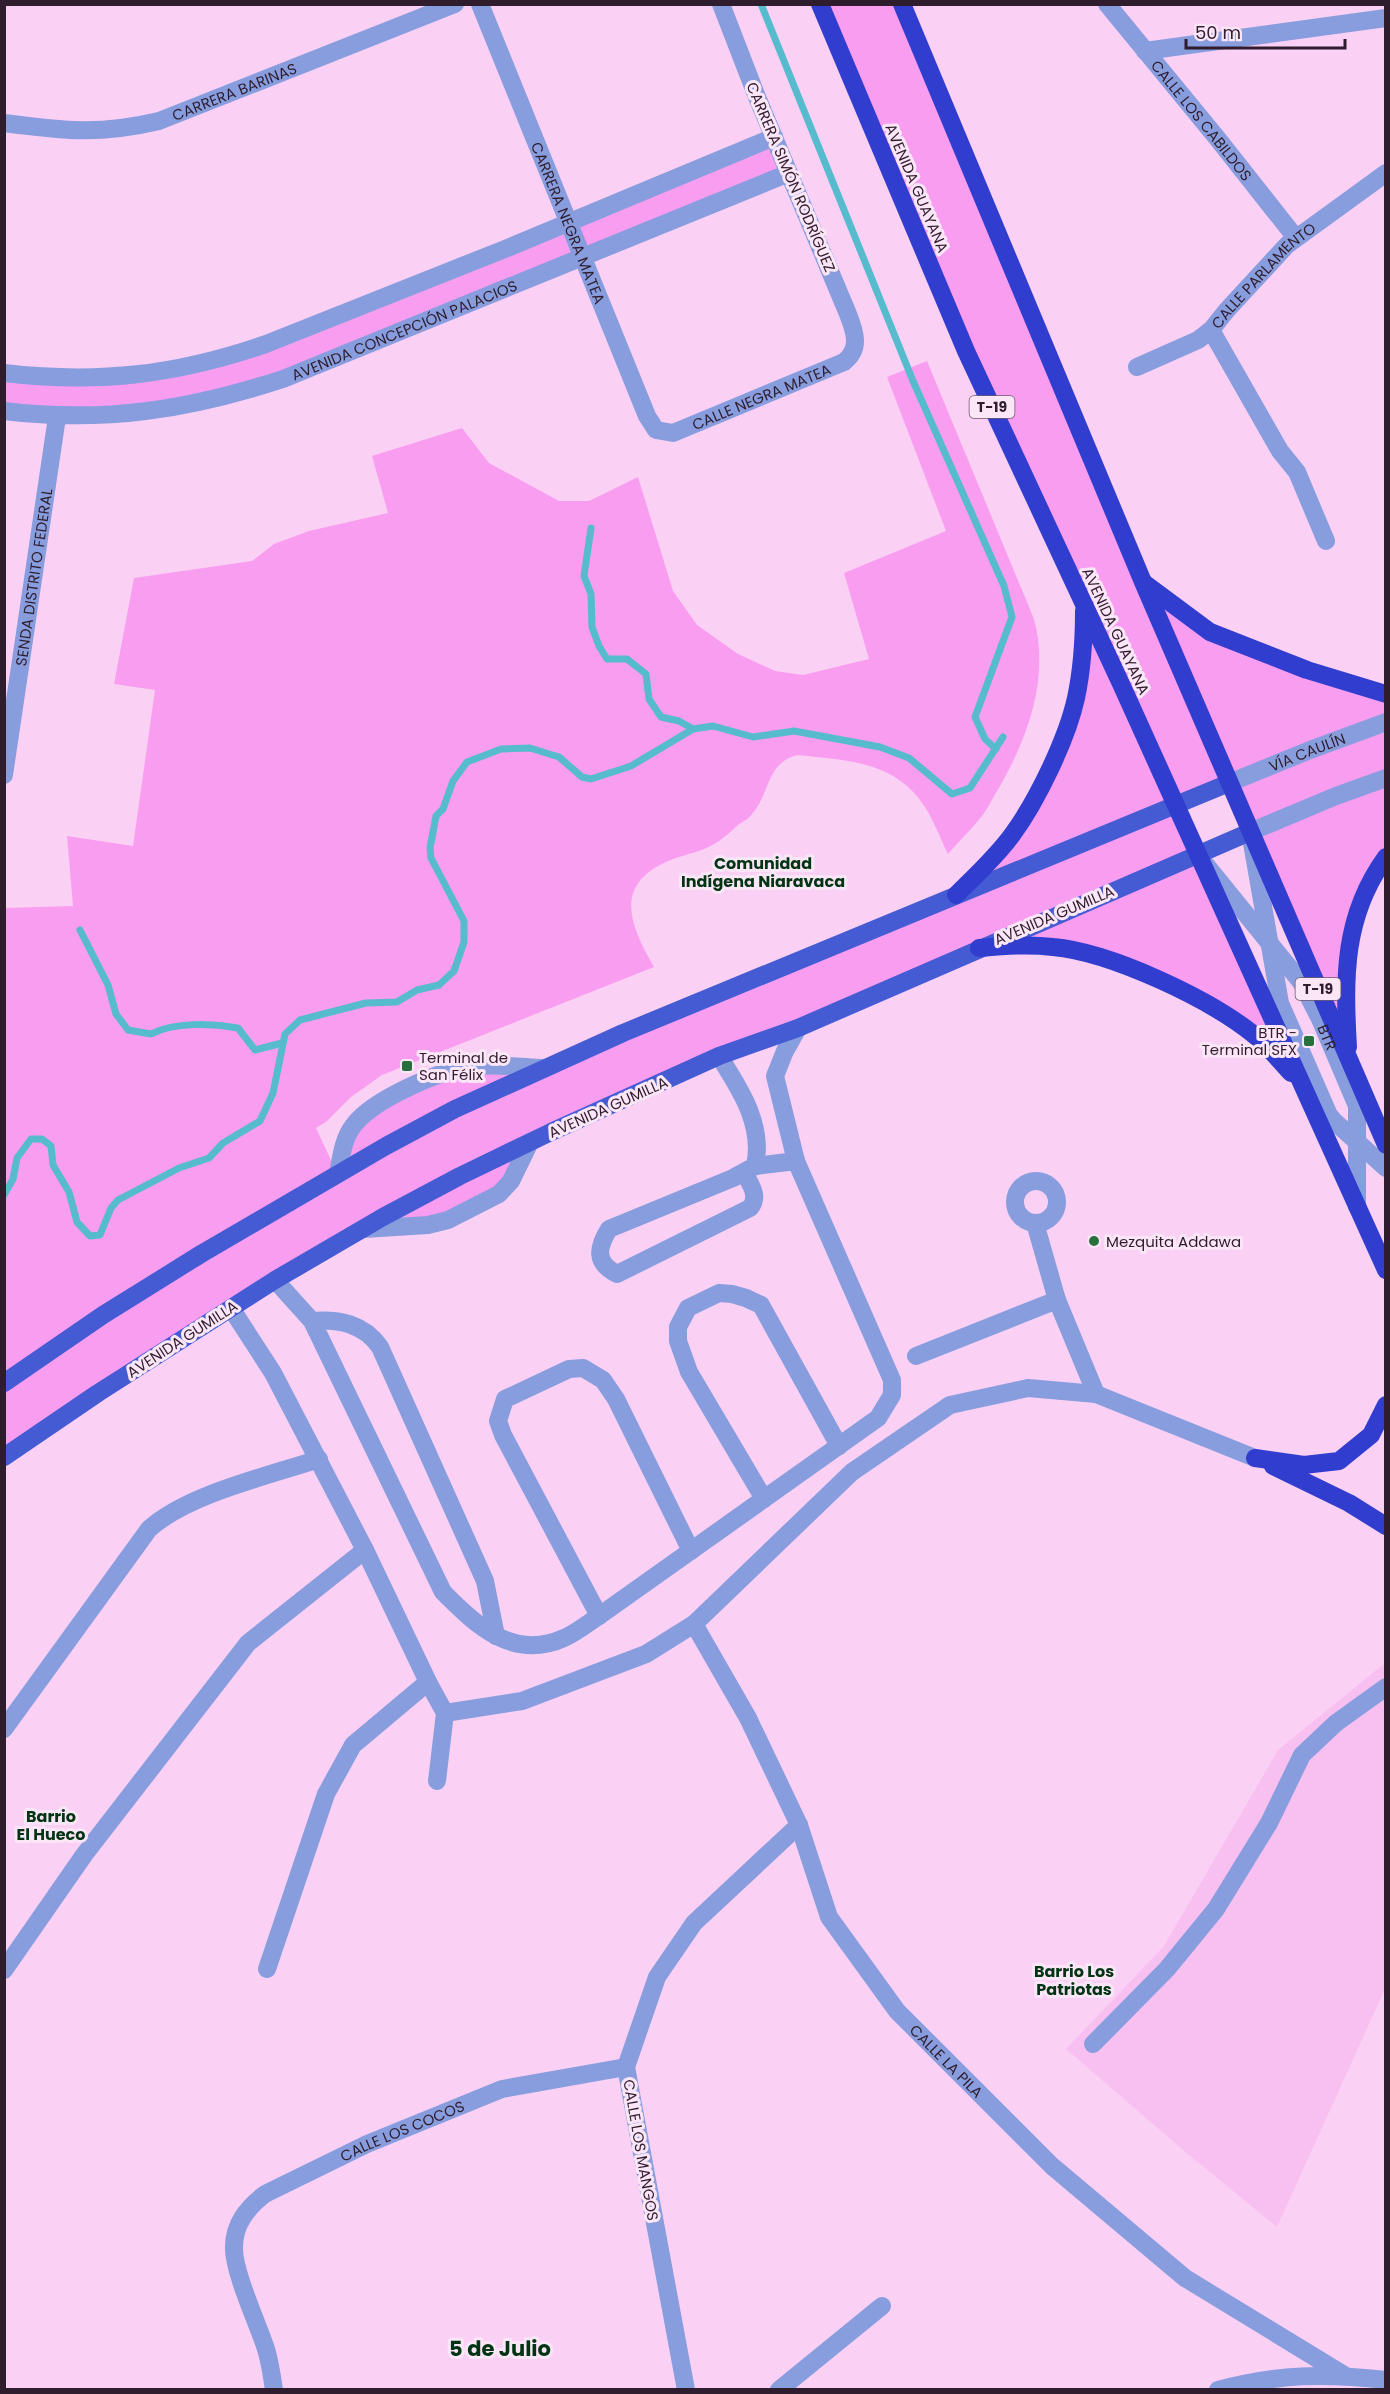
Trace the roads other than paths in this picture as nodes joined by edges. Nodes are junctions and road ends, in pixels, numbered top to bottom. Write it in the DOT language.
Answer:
graph roads {
  1 [pos="455,4"];
  2 [pos="480,4"];
  3 [pos="721,4"];
  4 [pos="820,4"];
  5 [pos="902,4"];
  6 [pos="1107,4"];
  7 [pos="1386,18"];
  8 [pos="1145,51"];
  9 [pos="4,123"];
  10 [pos="774,137"];
  11 [pos="789,173"];
  12 [pos="1386,173"];
  13 [pos="568,223"];
  14 [pos="1296,238"];
  15 [pos="582,258"];
  16 [pos="1211,330"];
  17 [pos="854,350"];
  18 [pos="1137,367"];
  19 [pos="4,373"];
  20 [pos="4,411"];
  21 [pos="57,417"];
  22 [pos="665,433"];
  23 [pos="1326,541"];
  24 [pos="1143,582"];
  25 [pos="1083,603"];
  26 [pos="1386,694"];
  27 [pos="1386,722"];
  28 [pos="4,775"];
  29 [pos="1386,778"];
  30 [pos="1229,783"];
  31 [pos="1176,805"];
  32 [pos="1250,832"];
  33 [pos="1198,854"];
  34 [pos="1386,857"];
  35 [pos="956,895"];
  36 [pos="1269,942"];
  37 [pos="979,948"];
  38 [pos="798,1028"];
  39 [pos="719,1056"];
  40 [pos="1349,1060"];
  41 [pos="544,1068"];
  42 [pos="1303,1087"];
  43 [pos="530,1142"];
  44 [pos="1357,1142"];
  45 [pos="1386,1145"];
  46 [pos="796,1161"];
  47 [pos="1386,1168"];
  48 [pos="749,1169"];
  49 [pos="338,1174"];
  50 [pos="1357,1207"];
  51 [pos="1035,1222"];
  52 [pos="364,1229"];
  53 [pos="1385,1270"];
  54 [pos="275,1280"];
  55 [pos="1057,1300"];
  56 [pos="231,1308"];
  57 [pos="312,1321"];
  58 [pos="916,1356"];
  59 [pos="4,1383"];
  60 [pos="1096,1394"];
  61 [pos="1386,1405"];
  62 [pos="839,1446"];
  63 [pos="4,1457"];
  64 [pos="1255,1458"];
  65 [pos="319,1459"];
  66 [pos="764,1499"];
  67 [pos="1386,1526"];
  68 [pos="365,1550"];
  69 [pos="690,1551"];
  70 [pos="599,1616"];
  71 [pos="694,1624"];
  72 [pos="496,1636"];
  73 [pos="428,1682"];
  74 [pos="1386,1687"];
  75 [pos="445,1713"];
  76 [pos="4,1728"];
  77 [pos="438,1781"];
  78 [pos="799,1825"];
  79 [pos="267,1969"];
  80 [pos="4,1970"];
  81 [pos="1093,2044"];
  82 [pos="626,2067"];
  83 [pos="882,2306"];
  84 [pos="1344,2375"];
  85 [pos="1386,2380"];
  86 [pos="1250,2385"];
  87 [pos="274,2390"];
  88 [pos="686,2390"];
  89 [pos="779,2390"];
  90 [pos="1218,2390"];
  1 -- 9 [label="street, CARRERA BARINAS"];
  2 -- 13 [label="street, CARRERA NEGRA MATEA"];
  3 -- 10 [label="street, CARRERA SIMÓN RODRÍGUEZ"];
  4 -- 25 [label="highway, AVENIDA GUAYANA / T-19"];
  5 -- 24 [label="highway, T-19"];
  6 -- 8 [label="street, CALLE LOS CABILDOS"];
  7 -- 8 [label="street"];
  8 -- 14 [label="street, CALLE LOS CABILDOS"];
  10 -- 11 [label="street, CARRERA SIMÓN RODRÍGUEZ"];
  10 -- 13 [label="street"];
  11 -- 15 [label="street, AVENIDA CONCEPCIÓN PALACIOS"];
  11 -- 17 [label="street, CARRERA SIMÓN RODRÍGUEZ"];
  12 -- 14 [label="street, CALLE PARLAMENTO"];
  13 -- 15 [label="street, CARRERA NEGRA MATEA"];
  13 -- 19 [label="street"];
  14 -- 16 [label="street, CALLE PARLAMENTO"];
  15 -- 21 [label="street, AVENIDA CONCEPCIÓN PALACIOS"];
  15 -- 22 [label="street, CARRERA NEGRA MATEA"];
  16 -- 18 [label="street, CALLE PARLAMENTO"];
  16 -- 23 [label="street"];
  17 -- 22 [label="street, CALLE NEGRA MATEA"];
  20 -- 21 [label="street, AVENIDA CONCEPCIÓN PALACIOS"];
  21 -- 28 [label="street, SENDA DISTRITO FEDERAL"];
  24 -- 26 [label="highway"];
  24 -- 30 [label="highway, T-19"];
  25 -- 31 [label="highway, AVENIDA GUAYANA / T-19"];
  25 -- 35 [label="highway"];
  27 -- 30 [label="street, VÍA CAULÍN"];
  29 -- 32 [label="street"];
  30 -- 31 [label="main road"];
  30 -- 32 [label="highway, T-19"];
  31 -- 33 [label="highway, AVENIDA GUAYANA / T-19"];
  31 -- 35 [label="main road"];
  32 -- 33 [label="main road, AVENIDA GUMILLA"];
  32 -- 36 [label="street, BTR"];
  32 -- 40 [label="highway, T-19"];
  33 -- 36 [label="street, BTR"];
  33 -- 37 [label="main road, AVENIDA GUMILLA"];
  33 -- 42 [label="highway, AVENIDA GUAYANA / T-19"];
  34 -- 40 [label="highway"];
  35 -- 41 [label="main road"];
  36 -- 44 [label="street, BTR"];
  36 -- 44 [label="street, BTR"];
  37 -- 38 [label="main road, AVENIDA GUMILLA"];
  37 -- 42 [label="highway"];
  38 -- 39 [label="main road, AVENIDA GUMILLA"];
  38 -- 46 [label="street"];
  39 -- 43 [label="main road, AVENIDA GUMILLA"];
  39 -- 48 [label="street"];
  40 -- 45 [label="highway, T-19"];
  41 -- 49 [label="main road"];
  41 -- 49 [label="street"];
  42 -- 50 [label="highway, AVENIDA GUAYANA / T-19"];
  43 -- 52 [label="main road, AVENIDA GUMILLA"];
  43 -- 52 [label="street"];
  44 -- 47 [label="street, BTR"];
  44 -- 50 [label="street, BTR"];
  46 -- 48 [label="street"];
  46 -- 62 [label="street"];
  48 -- 48 [label="street"];
  49 -- 59 [label="main road"];
  50 -- 53 [label="highway, AVENIDA GUAYANA / T-19"];
  51 -- 55 [label="street"];
  52 -- 54 [label="main road, AVENIDA GUMILLA"];
  54 -- 56 [label="main road, AVENIDA GUMILLA"];
  54 -- 57 [label="street"];
  55 -- 58 [label="street"];
  55 -- 60 [label="street"];
  56 -- 63 [label="main road, AVENIDA GUMILLA"];
  56 -- 65 [label="street"];
  57 -- 72 [label="street"];
  57 -- 72 [label="street"];
  60 -- 64 [label="street"];
  60 -- 71 [label="street"];
  61 -- 64 [label="highway"];
  62 -- 66 [label="street"];
  62 -- 66 [label="street"];
  64 -- 67 [label="highway"];
  65 -- 68 [label="street"];
  65 -- 76 [label="street"];
  66 -- 69 [label="street"];
  68 -- 73 [label="street"];
  68 -- 80 [label="street"];
  69 -- 70 [label="street"];
  69 -- 70 [label="street"];
  70 -- 72 [label="street"];
  71 -- 75 [label="street"];
  71 -- 78 [label="street, CALLE LA PILA"];
  73 -- 75 [label="street"];
  73 -- 79 [label="street"];
  74 -- 81 [label="street"];
  75 -- 77 [label="street"];
  78 -- 82 [label="street, CALLE LOS MANGOS"];
  78 -- 84 [label="street, CALLE LA PILA"];
  82 -- 87 [label="street, CALLE LOS COCOS"];
  82 -- 88 [label="street, CALLE LOS MANGOS"];
  83 -- 89 [label="street"];
  84 -- 85 [label="street"];
  84 -- 86 [label="street"];
  86 -- 90 [label="street"];
}
